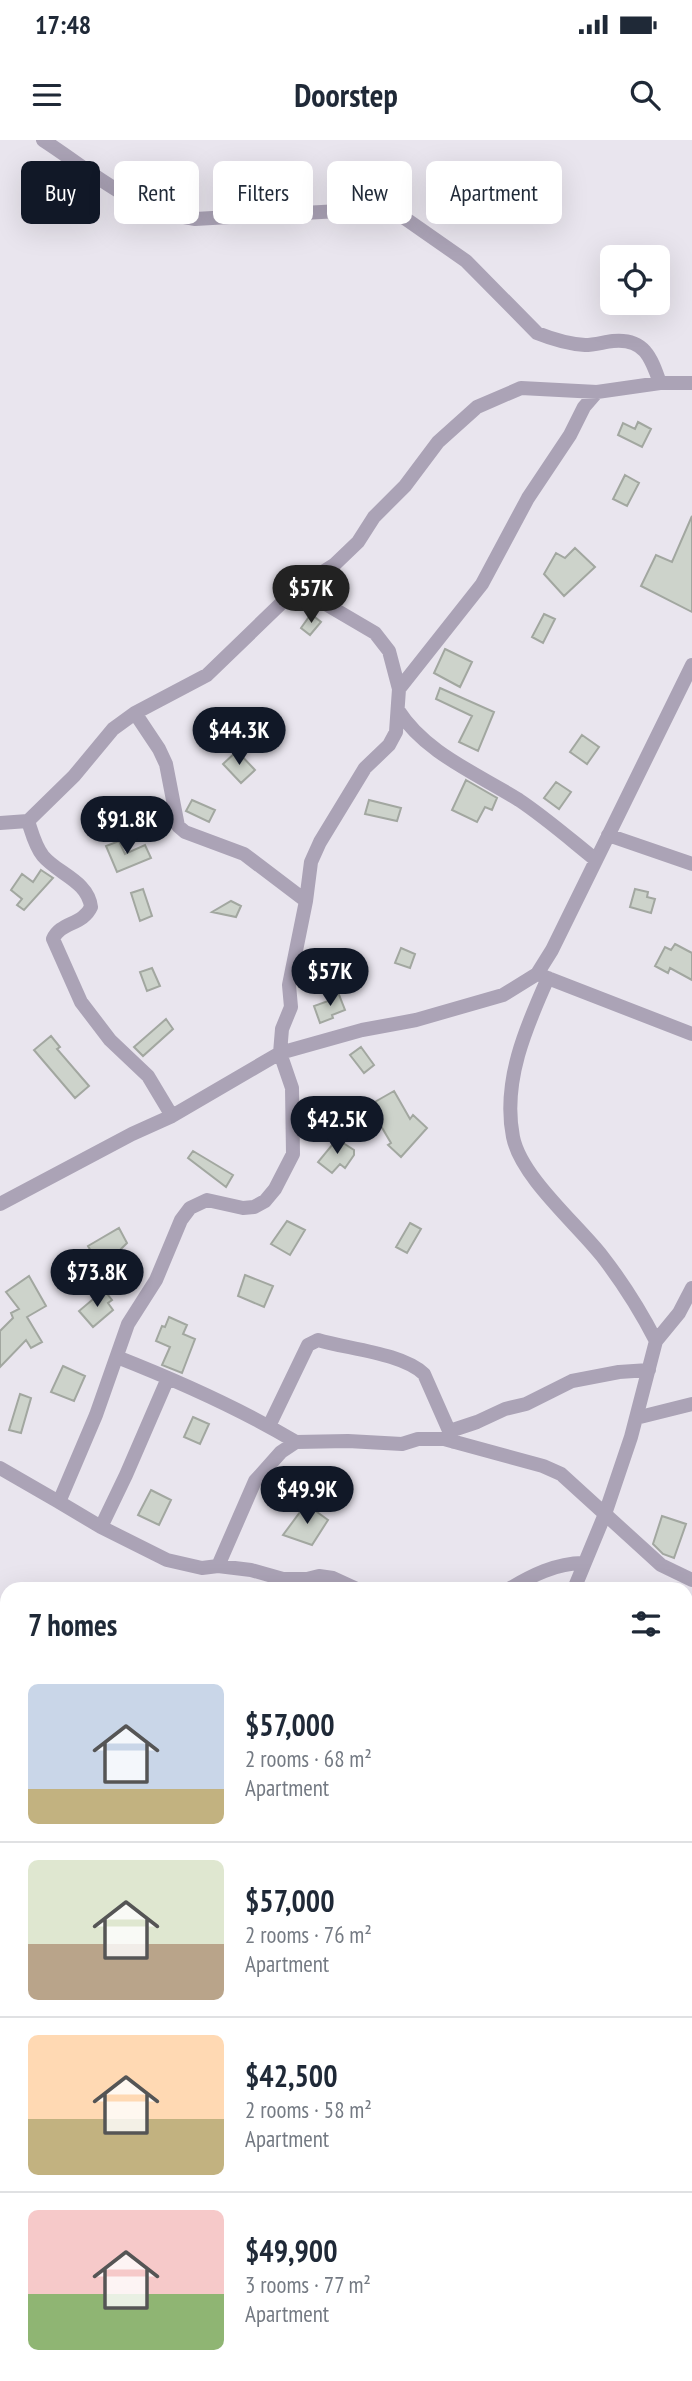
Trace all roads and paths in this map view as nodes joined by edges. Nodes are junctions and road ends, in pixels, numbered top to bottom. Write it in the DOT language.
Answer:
graph roads {
  1 [pos="43,140"];
  2 [pos="660,383"];
  3 [pos="692,383"];
  4 [pos="597,392"];
  5 [pos="296,589"];
  6 [pos="692,665"];
  7 [pos="399,689"];
  8 [pos="398,710"];
  9 [pos="135,713"];
  10 [pos="28,821"];
  11 [pos="0,823"];
  12 [pos="608,835"];
  13 [pos="596,860"];
  14 [pos="692,864"];
  15 [pos="306,901"];
  16 [pos="542,976"];
  17 [pos="692,1034"];
  18 [pos="280,1053"];
  19 [pos="172,1116"];
  20 [pos="0,1204"];
  21 [pos="692,1288"];
  22 [pos="656,1340"];
  23 [pos="117,1357"];
  24 [pos="649,1370"];
  25 [pos="168,1377"];
  26 [pos="692,1404"];
  27 [pos="636,1418"];
  28 [pos="269,1426"];
  29 [pos="452,1437"];
  30 [pos="296,1442"];
  31 [pos="0,1468"];
  32 [pos="59,1502"];
  33 [pos="605,1514"];
  34 [pos="101,1527"];
  35 [pos="583,1563"];
  36 [pos="218,1566"];
  37 [pos="692,1580"];
  38 [pos="342,1582"];
  39 [pos="520,1582"];
  40 [pos="576,1582"];
  1 -- 2 [label="street"];
  2 -- 3 [label="street"];
  2 -- 4 [label="street"];
  4 -- 5 [label="street"];
  4 -- 7 [label="street"];
  5 -- 7 [label="street"];
  5 -- 9 [label="street"];
  6 -- 12 [label="street"];
  7 -- 8 [label="street"];
  8 -- 13 [label="street"];
  8 -- 15 [label="street"];
  9 -- 10 [label="street"];
  9 -- 15 [label="street"];
  10 -- 11 [label="street"];
  10 -- 19 [label="street"];
  12 -- 13 [label="street"];
  12 -- 14 [label="street"];
  13 -- 16 [label="street"];
  15 -- 18 [label="street"];
  16 -- 17 [label="street"];
  16 -- 18 [label="street"];
  16 -- 22 [label="street"];
  18 -- 19 [label="street"];
  18 -- 23 [label="street"];
  19 -- 20 [label="street"];
  21 -- 22 [label="street"];
  22 -- 24 [label="street"];
  23 -- 25 [label="street"];
  23 -- 32 [label="street"];
  24 -- 27 [label="street"];
  24 -- 29 [label="street"];
  25 -- 28 [label="street"];
  25 -- 34 [label="street"];
  26 -- 27 [label="street"];
  27 -- 33 [label="street"];
  28 -- 29 [label="street"];
  28 -- 30 [label="street"];
  29 -- 30 [label="street"];
  29 -- 33 [label="street"];
  30 -- 36 [label="street"];
  31 -- 32 [label="street"];
  32 -- 34 [label="street"];
  33 -- 35 [label="street"];
  33 -- 37 [label="street"];
  34 -- 36 [label="street"];
  35 -- 39 [label="street"];
  35 -- 40 [label="street"];
  36 -- 38 [label="street"];
}
